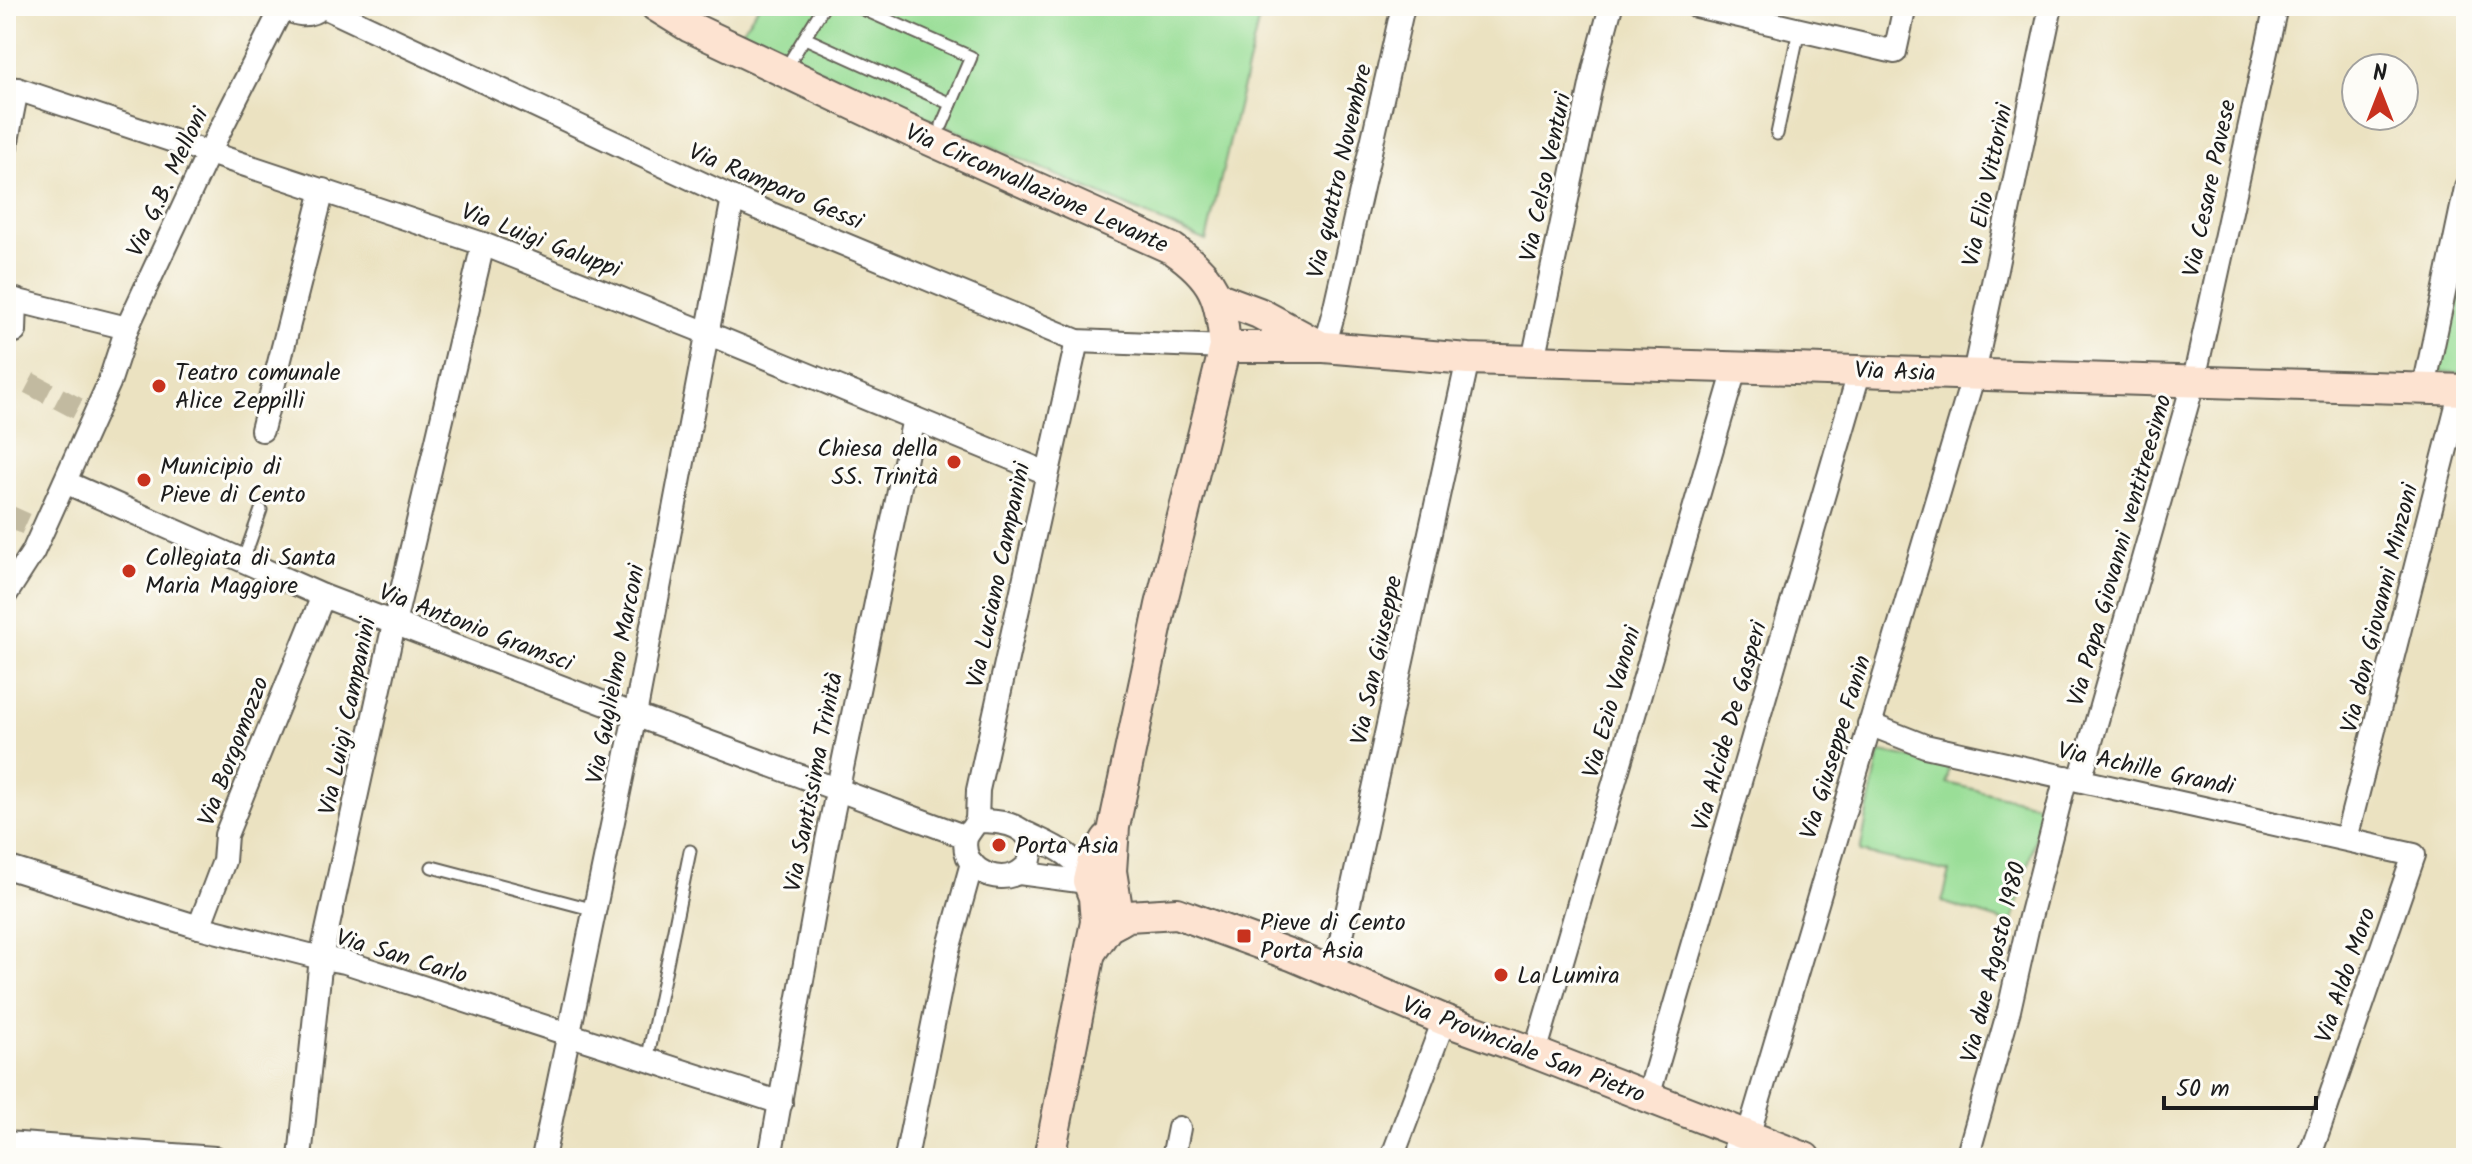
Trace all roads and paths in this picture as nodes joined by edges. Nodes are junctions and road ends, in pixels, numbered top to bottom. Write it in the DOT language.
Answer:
graph roads {
  1 [pos="324,6"];
  2 [pos="656,6"];
  3 [pos="824,6"];
  4 [pos="856,6"];
  5 [pos="1403,6"];
  6 [pos="1611,6"];
  7 [pos="1696,6"];
  8 [pos="1905,6"];
  9 [pos="2051,6"];
  10 [pos="2276,6"];
  11 [pos="280,7"];
  12 [pos="1799,30"];
  13 [pos="805,38"];
  14 [pos="792,58"];
  15 [pos="11,88"];
  16 [pos="951,104"];
  17 [pos="942,125"];
  18 [pos="1777,134"];
  19 [pos="6,146"];
  20 [pos="208,154"];
  21 [pos="2466,188"];
  22 [pos="323,190"];
  23 [pos="733,198"];
  24 [pos="483,244"];
  25 [pos="1219,298"];
  26 [pos="11,299"];
  27 [pos="127,328"];
  28 [pos="15,331"];
  29 [pos="707,333"];
  30 [pos="1077,341"];
  31 [pos="1225,347"];
  32 [pos="1324,347"];
  33 [pos="1468,359"];
  34 [pos="1533,360"];
  35 [pos="1736,366"];
  36 [pos="1860,370"];
  37 [pos="1974,374"];
  38 [pos="2194,380"];
  39 [pos="2424,388"];
  40 [pos="2464,390"];
  41 [pos="914,418"];
  42 [pos="262,430"];
  43 [pos="1047,473"];
  44 [pos="65,482"];
  45 [pos="261,510"];
  46 [pos="243,561"];
  47 [pos="6,594"];
  48 [pos="323,596"];
  49 [pos="394,624"];
  50 [pos="635,715"];
  51 [pos="1869,724"];
  52 [pos="2073,778"];
  53 [pos="838,789"];
  54 [pos="972,829"];
  55 [pos="1028,834"];
  56 [pos="1109,836"];
  57 [pos="2346,839"];
  58 [pos="1051,845"];
  59 [pos="690,851"];
  60 [pos="2414,855"];
  61 [pos="972,863"];
  62 [pos="6,867"];
  63 [pos="432,867"];
  64 [pos="1019,873"];
  65 [pos="1098,888"];
  66 [pos="595,910"];
  67 [pos="1177,913"];
  68 [pos="1119,921"];
  69 [pos="199,927"];
  70 [pos="1092,950"];
  71 [pos="321,958"];
  72 [pos="1334,972"];
  73 [pos="1444,1020"];
  74 [pos="570,1036"];
  75 [pos="1535,1053"];
  76 [pos="647,1061"];
  77 [pos="1648,1097"];
  78 [pos="781,1103"];
  79 [pos="1179,1128"];
  80 [pos="6,1143"];
  81 [pos="1752,1146"];
  82 [pos="215,1158"];
  83 [pos="300,1158"];
  84 [pos="543,1158"];
  85 [pos="770,1158"];
  86 [pos="906,1158"];
  87 [pos="1049,1158"];
  88 [pos="1173,1158"];
  89 [pos="1392,1158"];
  90 [pos="1805,1158"];
  91 [pos="1967,1158"];
  92 [pos="2309,1158"];
  1 -- 11 [label="street"];
  1 -- 23 [label="street, Via Ramparo Gessi"];
  2 -- 25 [label="main road, Via Circonvallazione Levante"];
  3 -- 13 [label="lane"];
  4 -- 16 [label="lane"];
  5 -- 32 [label="street, Via quattro Novembre"];
  6 -- 34 [label="street, Via Celso Venturi"];
  7 -- 12 [label="street"];
  8 -- 12 [label="street"];
  9 -- 37 [label="street, Via Elio Vittorini"];
  10 -- 38 [label="street, Via Cesare Pavese"];
  11 -- 20 [label="street, Via G.B. Melloni"];
  12 -- 18 [label="lane"];
  13 -- 14 [label="lane"];
  13 -- 16 [label="lane"];
  15 -- 19 [label="street"];
  15 -- 20 [label="street, Via Luigi Galuppi"];
  16 -- 17 [label="lane"];
  20 -- 22 [label="street, Via Luigi Galuppi"];
  20 -- 27 [label="street, Via G.B. Melloni"];
  21 -- 39 [label="street"];
  22 -- 24 [label="street, Via Luigi Galuppi"];
  22 -- 42 [label="street"];
  23 -- 29 [label="street, Via Guglielmo Marconi"];
  23 -- 30 [label="street, Via Ramparo Gessi"];
  24 -- 29 [label="street, Via Luigi Galuppi"];
  24 -- 49 [label="street, Via Luigi Campanini"];
  25 -- 31 [label="main road"];
  25 -- 32 [label="main road, Via Asia"];
  26 -- 27 [label="street"];
  26 -- 28 [label="street"];
  27 -- 44 [label="street, Via G.B. Melloni"];
  29 -- 41 [label="street, Via Luigi Galuppi"];
  29 -- 50 [label="street, Via Guglielmo Marconi"];
  30 -- 31 [label="street, Via Ramparo Gessi"];
  30 -- 43 [label="street, Via Luciano Campanini"];
  31 -- 32 [label="main road, Via Asia"];
  31 -- 56 [label="main road"];
  32 -- 33 [label="main road, Via Asia"];
  33 -- 34 [label="main road, Via Asia"];
  33 -- 72 [label="street, Via San Giuseppe"];
  34 -- 35 [label="main road, Via Asia"];
  35 -- 36 [label="main road, Via Asia"];
  35 -- 75 [label="street, Via Ezio Vanoni"];
  36 -- 37 [label="main road, Via Asia"];
  36 -- 77 [label="street, Via Alcide De Gasperi"];
  37 -- 38 [label="main road, Via Asia"];
  37 -- 51 [label="street, Via Giuseppe Fanin"];
  38 -- 39 [label="main road, Via Asia"];
  38 -- 52 [label="street, Via Papa Giovanni ventitreesimo"];
  39 -- 40 [label="main road, Via Asia"];
  40 -- 57 [label="street, Via don Giovanni Minzoni"];
  41 -- 43 [label="street, Via Luigi Galuppi"];
  41 -- 53 [label="street, Via Santissima Trinità"];
  43 -- 54 [label="street, Via Luciano Campanini"];
  44 -- 46 [label="street, Via Antonio Gramsci"];
  44 -- 47 [label="street, Via G.B. Melloni"];
  45 -- 46 [label="lane"];
  46 -- 48 [label="street, Via Antonio Gramsci"];
  48 -- 49 [label="street, Via Antonio Gramsci"];
  48 -- 69 [label="street, Via Borgomozzo"];
  49 -- 50 [label="street, Via Antonio Gramsci"];
  49 -- 71 [label="street, Via Luigi Campanini"];
  50 -- 53 [label="street, Via Antonio Gramsci"];
  50 -- 66 [label="street, Via Guglielmo Marconi"];
  51 -- 52 [label="street, Via Achille Grandi"];
  51 -- 81 [label="street, Via Giuseppe Fanin"];
  52 -- 57 [label="street, Via Achille Grandi"];
  52 -- 91 [label="street, Via due Agosto 1980"];
  53 -- 54 [label="street, Via Antonio Gramsci"];
  53 -- 78 [label="street, Via Santissima Trinità"];
  54 -- 55 [label="street, Via Antonio Gramsci"];
  54 -- 61 [label="street"];
  55 -- 58 [label="street, Via Antonio Gramsci"];
  55 -- 64 [label="street"];
  56 -- 58 [label="street"];
  56 -- 65 [label="main road"];
  57 -- 60 [label="street, Via Achille Grandi"];
  58 -- 65 [label="street"];
  59 -- 76 [label="lane"];
  60 -- 92 [label="street, Via Aldo Moro"];
  61 -- 64 [label="street"];
  61 -- 86 [label="street"];
  62 -- 69 [label="street, Via San Carlo"];
  63 -- 66 [label="lane"];
  64 -- 65 [label="street"];
  65 -- 67 [label="main road"];
  65 -- 68 [label="main road"];
  65 -- 70 [label="main road"];
  66 -- 74 [label="street, Via Guglielmo Marconi"];
  67 -- 68 [label="main road"];
  67 -- 72 [label="main road, Via Provinciale San Pietro"];
  68 -- 70 [label="main road"];
  69 -- 71 [label="street, Via San Carlo"];
  70 -- 87 [label="main road"];
  71 -- 74 [label="street, Via San Carlo"];
  71 -- 83 [label="street, Via Luigi Campanini"];
  72 -- 73 [label="main road, Via Provinciale San Pietro"];
  73 -- 75 [label="main road, Via Provinciale San Pietro"];
  73 -- 89 [label="street"];
  74 -- 76 [label="street, Via San Carlo"];
  74 -- 84 [label="street, Via Guglielmo Marconi"];
  75 -- 77 [label="main road, Via Provinciale San Pietro"];
  76 -- 78 [label="street, Via San Carlo"];
  77 -- 81 [label="main road, Via Provinciale San Pietro"];
  78 -- 85 [label="street, Via Santissima Trinità"];
  79 -- 88 [label="street"];
  80 -- 82 [label="street"];
  81 -- 90 [label="main road, Via Provinciale San Pietro"];
}
